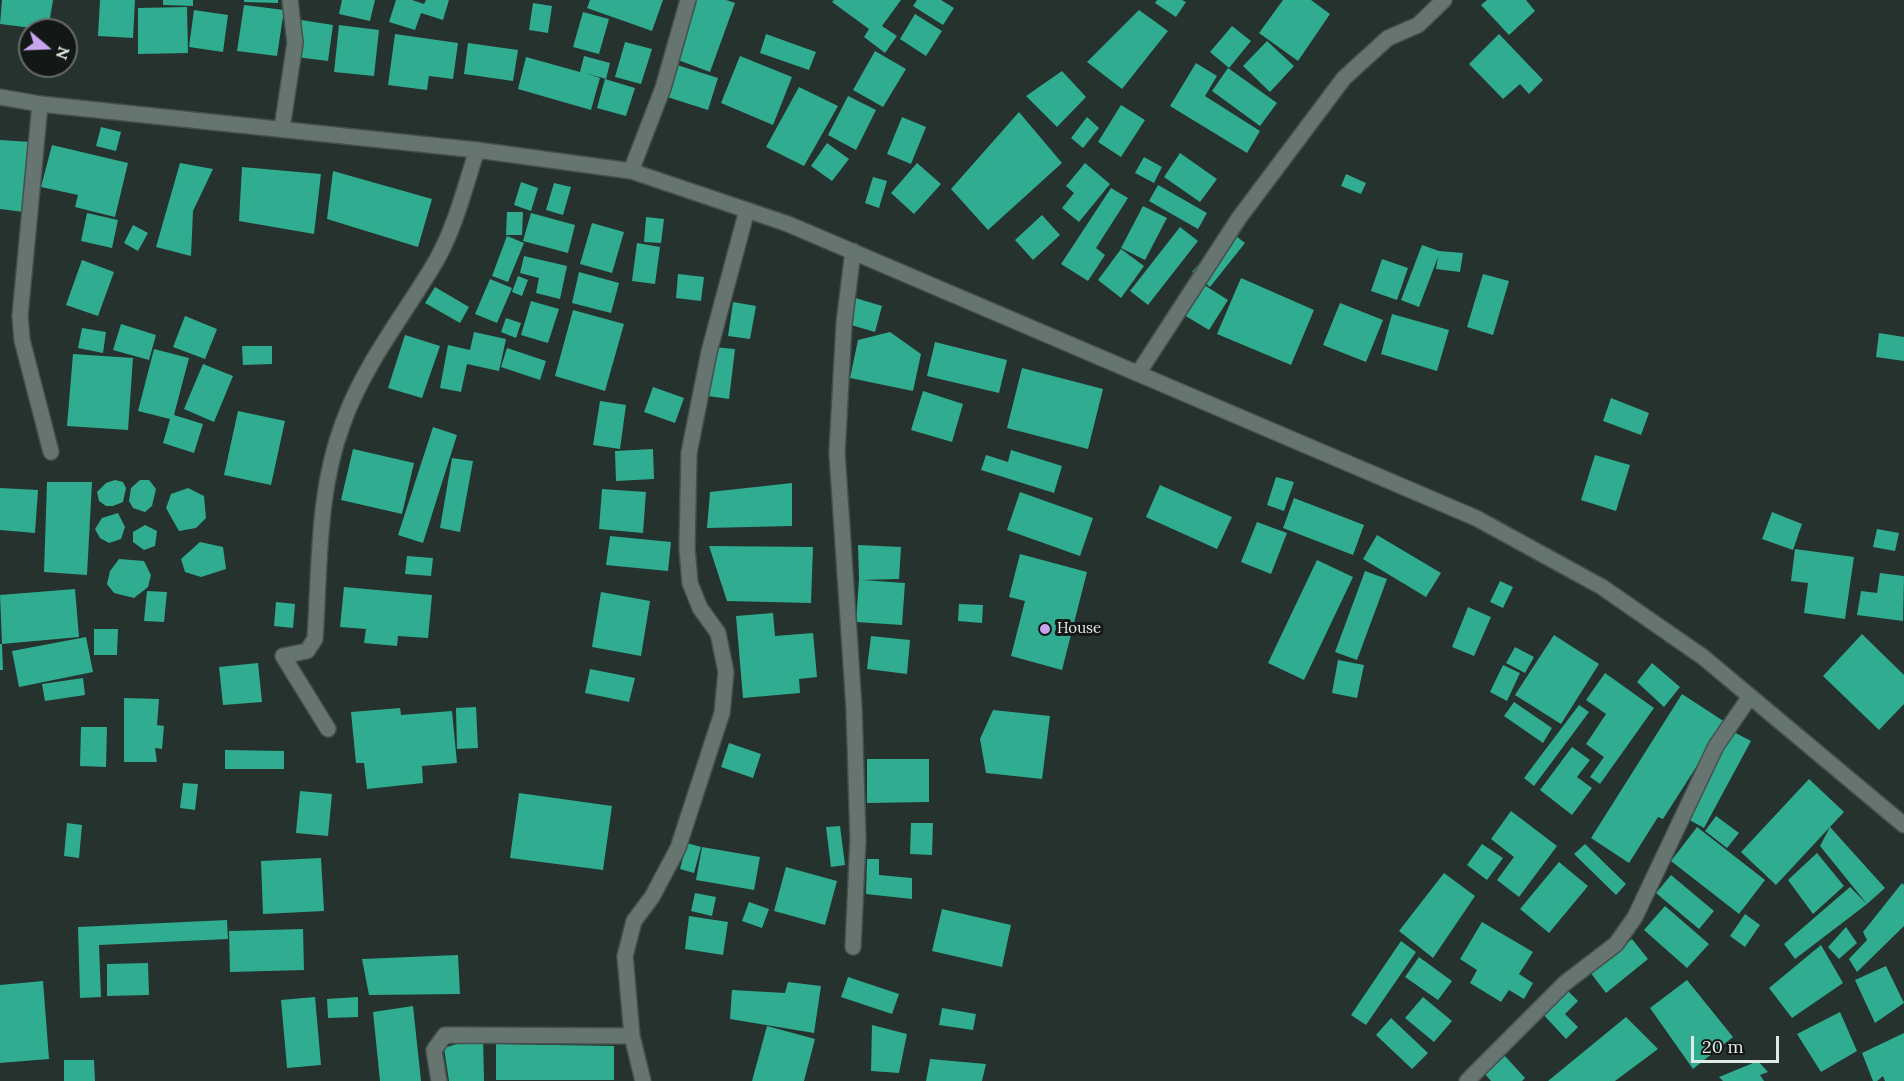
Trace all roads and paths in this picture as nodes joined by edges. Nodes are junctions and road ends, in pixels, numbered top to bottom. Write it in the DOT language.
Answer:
graph roads {
  1 [pos="290,0"];
  2 [pos="688,0"];
  3 [pos="1444,0"];
  4 [pos="0,98"];
  5 [pos="40,104"];
  6 [pos="282,128"];
  7 [pos="477,150"];
  8 [pos="631,171"];
  9 [pos="747,210"];
  10 [pos="853,251"];
  11 [pos="1139,372"];
  12 [pos="51,452"];
  13 [pos="1749,698"];
  14 [pos="328,729"];
  15 [pos="1904,825"];
  16 [pos="853,947"];
  17 [pos="632,1036"];
  18 [pos="439,1081"];
  19 [pos="644,1081"];
  20 [pos="1467,1081"];
  1 -- 6 [label="street"];
  2 -- 8 [label="street"];
  3 -- 11 [label="street"];
  4 -- 5 [label="street"];
  5 -- 6 [label="street"];
  5 -- 12 [label="street"];
  6 -- 7 [label="street"];
  7 -- 8 [label="street"];
  7 -- 14 [label="street"];
  8 -- 9 [label="street"];
  9 -- 10 [label="street"];
  9 -- 17 [label="street"];
  10 -- 11 [label="street"];
  10 -- 16 [label="street"];
  11 -- 13 [label="street"];
  13 -- 15 [label="street"];
  13 -- 20 [label="street"];
  17 -- 18 [label="street"];
  17 -- 19 [label="street"];
}
